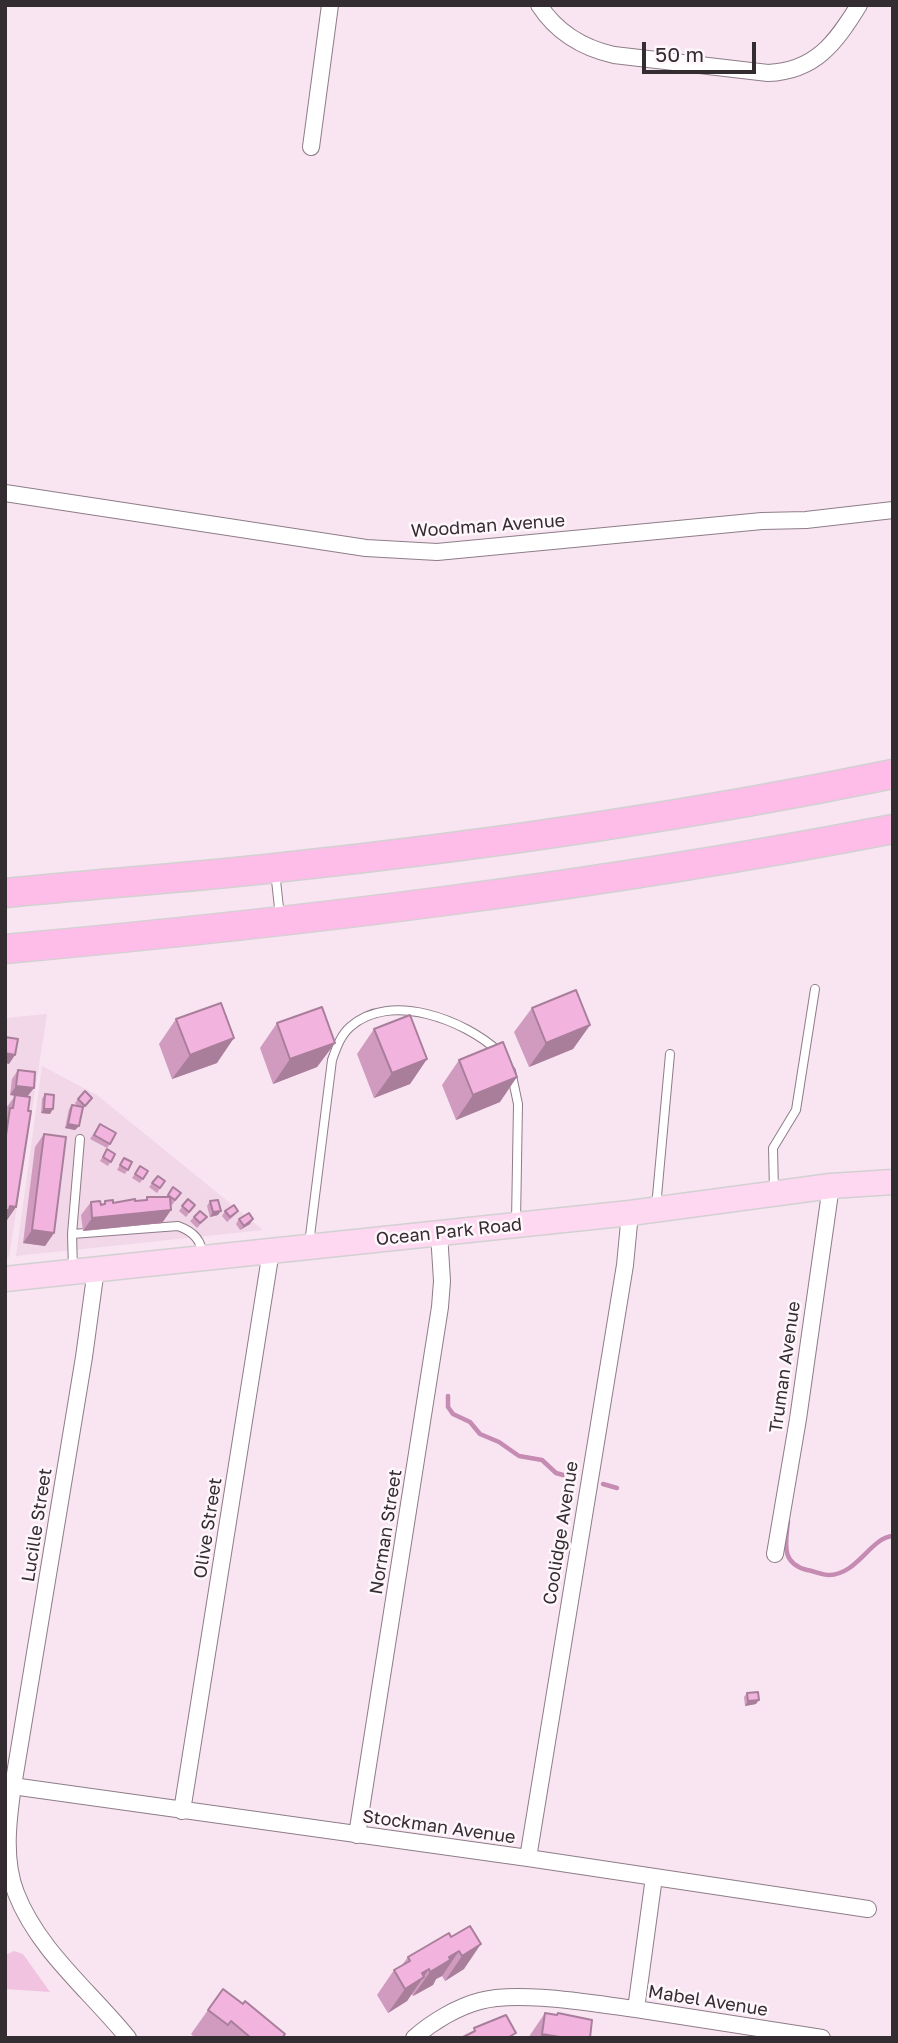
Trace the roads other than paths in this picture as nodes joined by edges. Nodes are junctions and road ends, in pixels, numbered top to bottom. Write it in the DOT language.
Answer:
graph roads {
  1 [pos="330,5"];
  2 [pos="539,5"];
  3 [pos="859,5"];
  4 [pos="311,147"];
  5 [pos="5,493"];
  6 [pos="893,510"];
  7 [pos="893,774"];
  8 [pos="893,829"];
  9 [pos="275,868"];
  10 [pos="5,893"];
  11 [pos="280,922"];
  12 [pos="5,949"];
  13 [pos="815,989"];
  14 [pos="670,1054"];
  15 [pos="80,1139"];
  16 [pos="893,1182"];
  17 [pos="831,1186"];
  18 [pos="775,1194"];
  19 [pos="656,1210"];
  20 [pos="630,1213"];
  21 [pos="516,1225"];
  22 [pos="439,1233"];
  23 [pos="72,1234"];
  24 [pos="309,1247"];
  25 [pos="271,1251"];
  26 [pos="201,1258"];
  27 [pos="85,1271"];
  28 [pos="5,1279"];
  29 [pos="775,1554"];
  30 [pos="9,1786"];
  31 [pos="182,1811"];
  32 [pos="356,1835"];
  33 [pos="528,1858"];
  34 [pos="654,1877"];
  35 [pos="10,1893"];
  36 [pos="867,1909"];
  37 [pos="636,2009"];
  38 [pos="128,2038"];
  39 [pos="414,2038"];
  40 [pos="822,2038"];
  1 -- 4 [label="street"];
  2 -- 3 [label="street"];
  5 -- 6 [label="street, Woodman Avenue"];
  7 -- 9 [label="highway"];
  8 -- 11 [label="highway"];
  9 -- 10 [label="highway"];
  9 -- 11 [label="lane"];
  11 -- 12 [label="highway"];
  13 -- 18 [label="lane"];
  14 -- 19 [label="lane"];
  15 -- 23 [label="lane"];
  16 -- 17 [label="main road, Ocean Park Road"];
  17 -- 18 [label="main road, Ocean Park Road"];
  17 -- 29 [label="street, Truman Avenue"];
  18 -- 19 [label="main road, Ocean Park Road"];
  19 -- 20 [label="main road, Ocean Park Road"];
  20 -- 21 [label="main road, Ocean Park Road"];
  20 -- 33 [label="street, Coolidge Avenue"];
  21 -- 22 [label="main road, Ocean Park Road"];
  21 -- 24 [label="lane"];
  22 -- 24 [label="main road, Ocean Park Road"];
  22 -- 32 [label="street, Norman Street"];
  23 -- 26 [label="lane"];
  23 -- 27 [label="lane"];
  24 -- 25 [label="main road, Ocean Park Road"];
  25 -- 26 [label="main road, Ocean Park Road"];
  25 -- 31 [label="street, Olive Street"];
  26 -- 27 [label="main road, Ocean Park Road"];
  27 -- 28 [label="main road, Ocean Park Road"];
  27 -- 30 [label="street, Lucille Street"];
  30 -- 31 [label="street, Stockman Avenue"];
  30 -- 35 [label="street, Lucille Street"];
  31 -- 32 [label="street, Stockman Avenue"];
  32 -- 33 [label="street, Stockman Avenue"];
  33 -- 34 [label="street, Stockman Avenue"];
  34 -- 36 [label="street, Stockman Avenue"];
  34 -- 37 [label="street, Mabel Avenue"];
  35 -- 38 [label="street"];
  37 -- 39 [label="street"];
  37 -- 40 [label="street, Mabel Avenue"];
}
